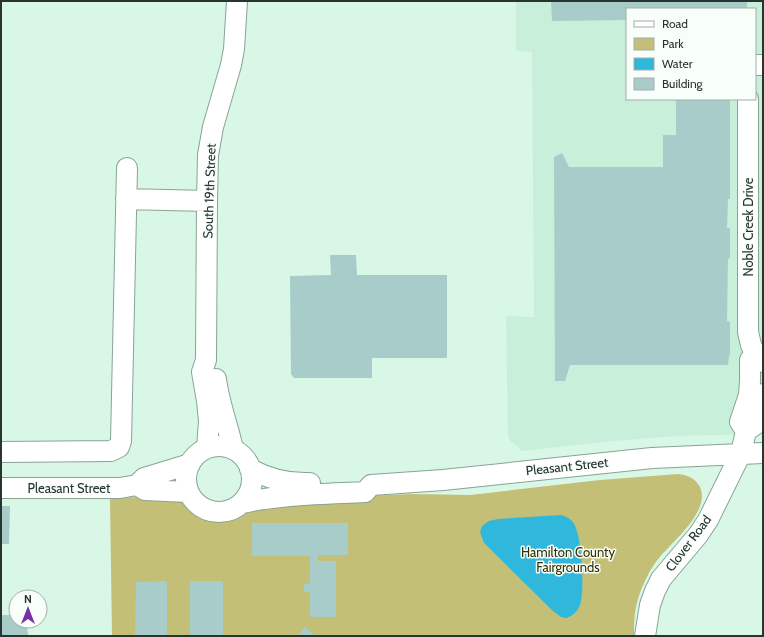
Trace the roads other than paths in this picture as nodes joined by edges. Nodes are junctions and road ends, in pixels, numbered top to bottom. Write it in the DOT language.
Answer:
graph roads {
  1 [pos="237,1"];
  2 [pos="748,100"];
  3 [pos="127,168"];
  4 [pos="126,199"];
  5 [pos="207,201"];
  6 [pos="759,359"];
  7 [pos="206,360"];
  8 [pos="763,394"];
  9 [pos="746,432"];
  10 [pos="207,448"];
  11 [pos="233,449"];
  12 [pos="1,452"];
  13 [pos="741,453"];
  14 [pos="763,453"];
  15 [pos="190,464"];
  16 [pos="250,469"];
  17 [pos="137,485"];
  18 [pos="371,485"];
  19 [pos="1,488"];
  20 [pos="188,492"];
  21 [pos="242,503"];
  22 [pos="645,636"];
  1 -- 5 [label="street, South 19th Street"];
  2 -- 6 [label="street, Noble Creek Drive"];
  3 -- 4 [label="street"];
  4 -- 5 [label="street"];
  4 -- 12 [label="street"];
  5 -- 7 [label="street, South 19th Street"];
  6 -- 9 [label="street, Noble Creek Drive"];
  7 -- 10 [label="street, South 19th Street"];
  7 -- 11 [label="street"];
  8 -- 9 [label="street, Noble Creek Drive"];
  9 -- 13 [label="street, Noble Creek Drive"];
  10 -- 11 [label="street"];
  10 -- 15 [label="street"];
  11 -- 16 [label="street"];
  13 -- 14 [label="street, Pleasant Street"];
  13 -- 18 [label="street, Pleasant Street"];
  13 -- 22 [label="street, Clover Road"];
  15 -- 17 [label="street, Pleasant Street"];
  15 -- 20 [label="street"];
  16 -- 18 [label="street, Pleasant Street"];
  16 -- 21 [label="street"];
  17 -- 19 [label="street, Pleasant Street"];
  17 -- 20 [label="street, Pleasant Street"];
  18 -- 21 [label="street, Pleasant Street"];
  20 -- 21 [label="street"];
}
